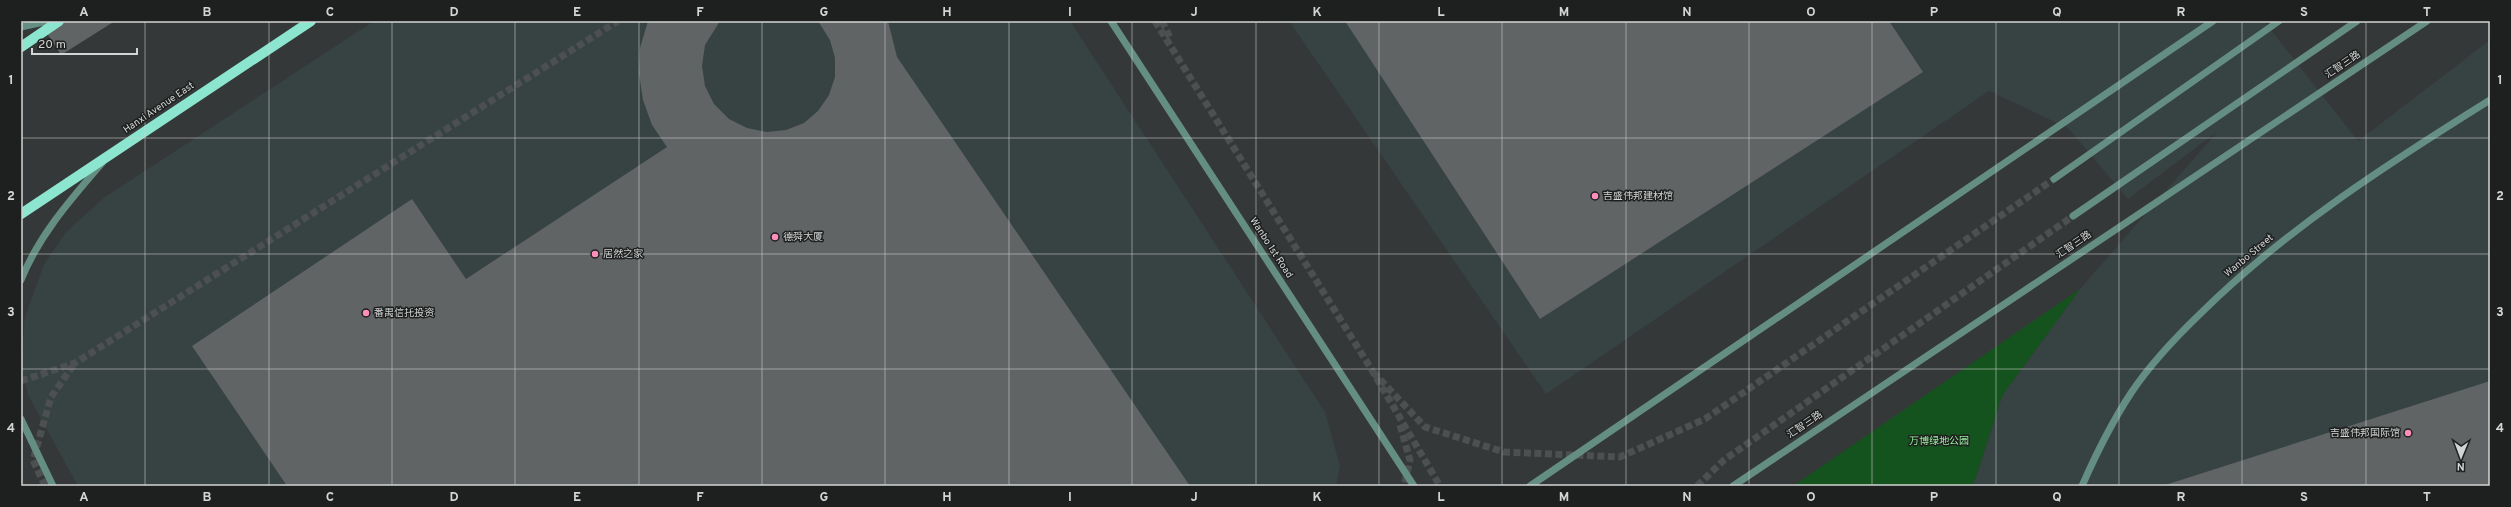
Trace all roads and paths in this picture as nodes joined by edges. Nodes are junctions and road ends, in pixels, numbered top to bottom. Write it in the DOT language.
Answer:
graph roads {
  1 [pos="48,21"];
  2 [pos="59,21"];
  3 [pos="311,21"];
  4 [pos="1111,21"];
  5 [pos="2213,21"];
  6 [pos="2279,21"];
  7 [pos="2356,21"];
  8 [pos="2427,21"];
  9 [pos="21,27"];
  10 [pos="21,47"];
  11 [pos="2490,100"];
  12 [pos="108,156"];
  13 [pos="2054,179"];
  14 [pos="21,214"];
  15 [pos="2073,216"];
  16 [pos="21,280"];
  17 [pos="21,419"];
  18 [pos="53,486"];
  19 [pos="1414,486"];
  20 [pos="1530,486"];
  21 [pos="1732,486"];
  22 [pos="2082,486"];
  1 -- 9 [label="street"];
  2 -- 10 [label="main road"];
  3 -- 12 [label="main road, Hanxi Avenue East"];
  4 -- 19 [label="street, Wanbo 1st Road"];
  5 -- 20 [label="street"];
  6 -- 13 [label="street"];
  7 -- 15 [label="street"];
  8 -- 21 [label="street, 汇智三路"];
  11 -- 22 [label="street, Wanbo Street"];
  12 -- 14 [label="main road, Hanxi Avenue East"];
  12 -- 16 [label="street"];
  17 -- 18 [label="street"];
}
